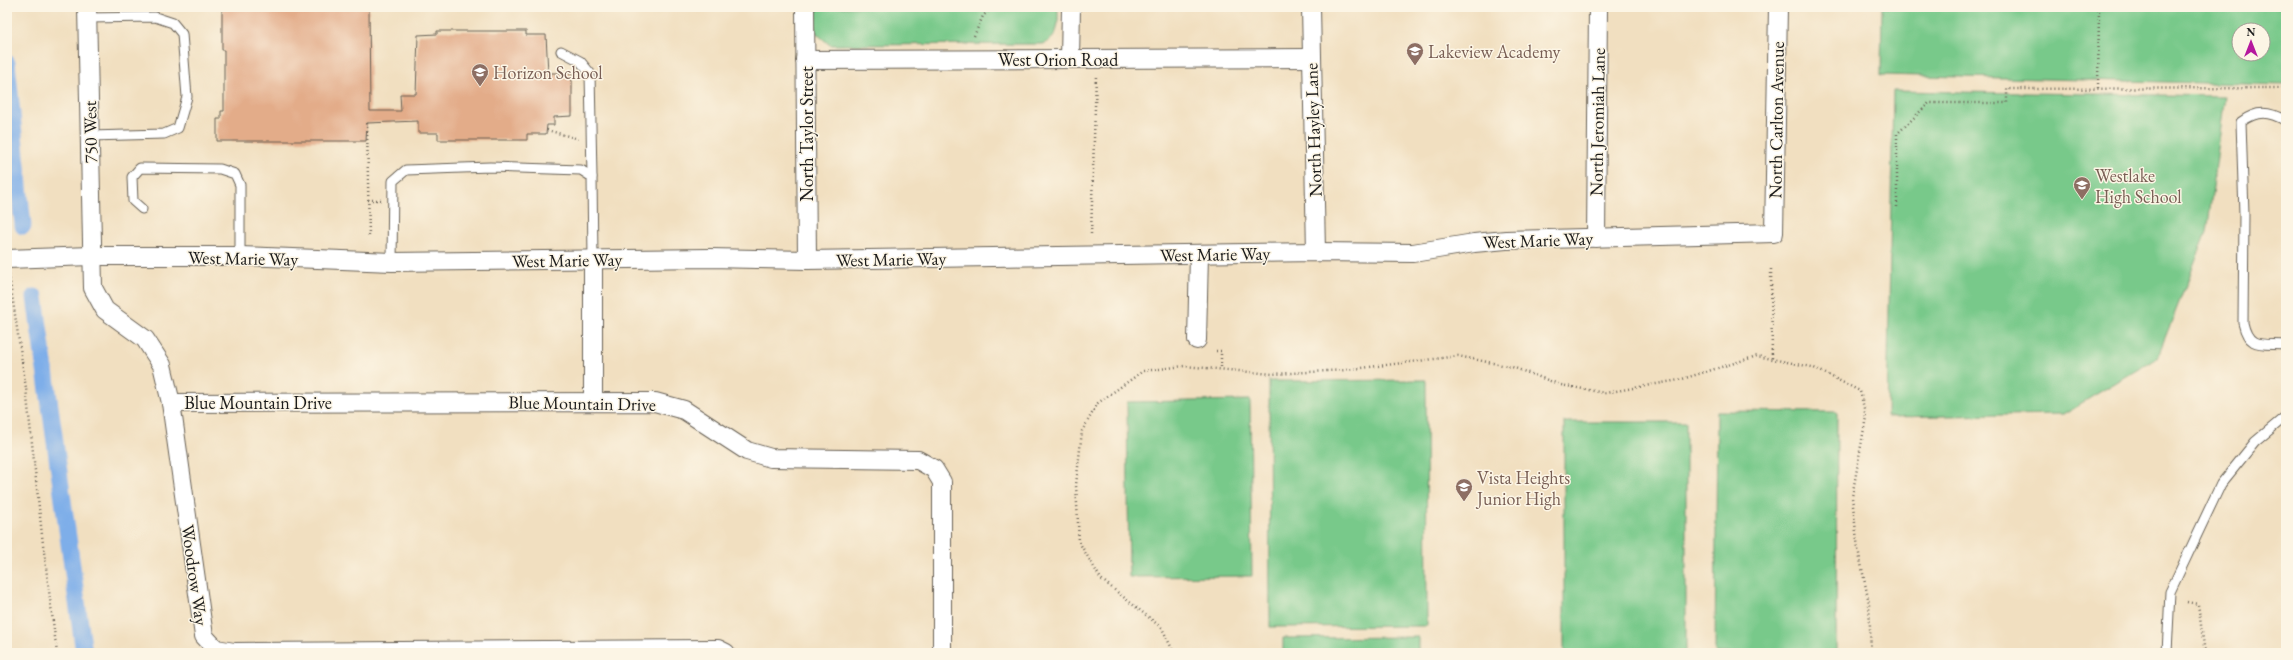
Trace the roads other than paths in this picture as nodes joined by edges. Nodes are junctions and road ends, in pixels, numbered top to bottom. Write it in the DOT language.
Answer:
graph roads {
  1 [pos="805,7"];
  2 [pos="1071,7"];
  3 [pos="1311,7"];
  4 [pos="1598,7"];
  5 [pos="1778,7"];
  6 [pos="87,12"];
  7 [pos="561,51"];
  8 [pos="1311,58"];
  9 [pos="1070,59"];
  10 [pos="805,60"];
  11 [pos="2286,121"];
  12 [pos="90,136"];
  13 [pos="592,177"];
  14 [pos="142,209"];
  15 [pos="1774,233"];
  16 [pos="1596,238"];
  17 [pos="1316,252"];
  18 [pos="1199,254"];
  19 [pos="92,256"];
  20 [pos="240,256"];
  21 [pos="8,259"];
  22 [pos="593,260"];
  23 [pos="807,260"];
  24 [pos="392,262"];
  25 [pos="1197,340"];
  26 [pos="2286,345"];
  27 [pos="593,401"];
  28 [pos="171,403"];
  29 [pos="2286,416"];
  30 [pos="726,653"];
  31 [pos="942,653"];
  32 [pos="2167,653"];
  1 -- 10 [label="street, North Taylor Street"];
  2 -- 9 [label="street"];
  3 -- 8 [label="street, North Hayley Lane"];
  4 -- 16 [label="street, North Jeromiah Lane"];
  5 -- 15 [label="street, North Carlton Avenue"];
  6 -- 12 [label="street, 750 West"];
  6 -- 12 [label="lane"];
  7 -- 13 [label="lane"];
  8 -- 9 [label="street, West Orion Road"];
  8 -- 17 [label="street, North Hayley Lane"];
  9 -- 10 [label="street, West Orion Road"];
  10 -- 23 [label="street, North Taylor Street"];
  11 -- 26 [label="lane"];
  12 -- 19 [label="street, 750 West"];
  13 -- 22 [label="lane"];
  13 -- 24 [label="lane"];
  14 -- 20 [label="lane"];
  15 -- 16 [label="street, West Marie Way"];
  16 -- 17 [label="street, West Marie Way"];
  17 -- 18 [label="street, West Marie Way"];
  18 -- 23 [label="street, West Marie Way"];
  18 -- 25 [label="street"];
  19 -- 20 [label="street, West Marie Way"];
  19 -- 21 [label="street, West Marie Way"];
  19 -- 28 [label="street, Woodrow Way"];
  20 -- 24 [label="street, West Marie Way"];
  22 -- 23 [label="street, West Marie Way"];
  22 -- 24 [label="street, West Marie Way"];
  22 -- 27 [label="street"];
  27 -- 28 [label="street, Blue Mountain Drive"];
  27 -- 31 [label="street, Blue Mountain Drive"];
  28 -- 30 [label="street, Woodrow Way"];
  29 -- 32 [label="lane"];
}
